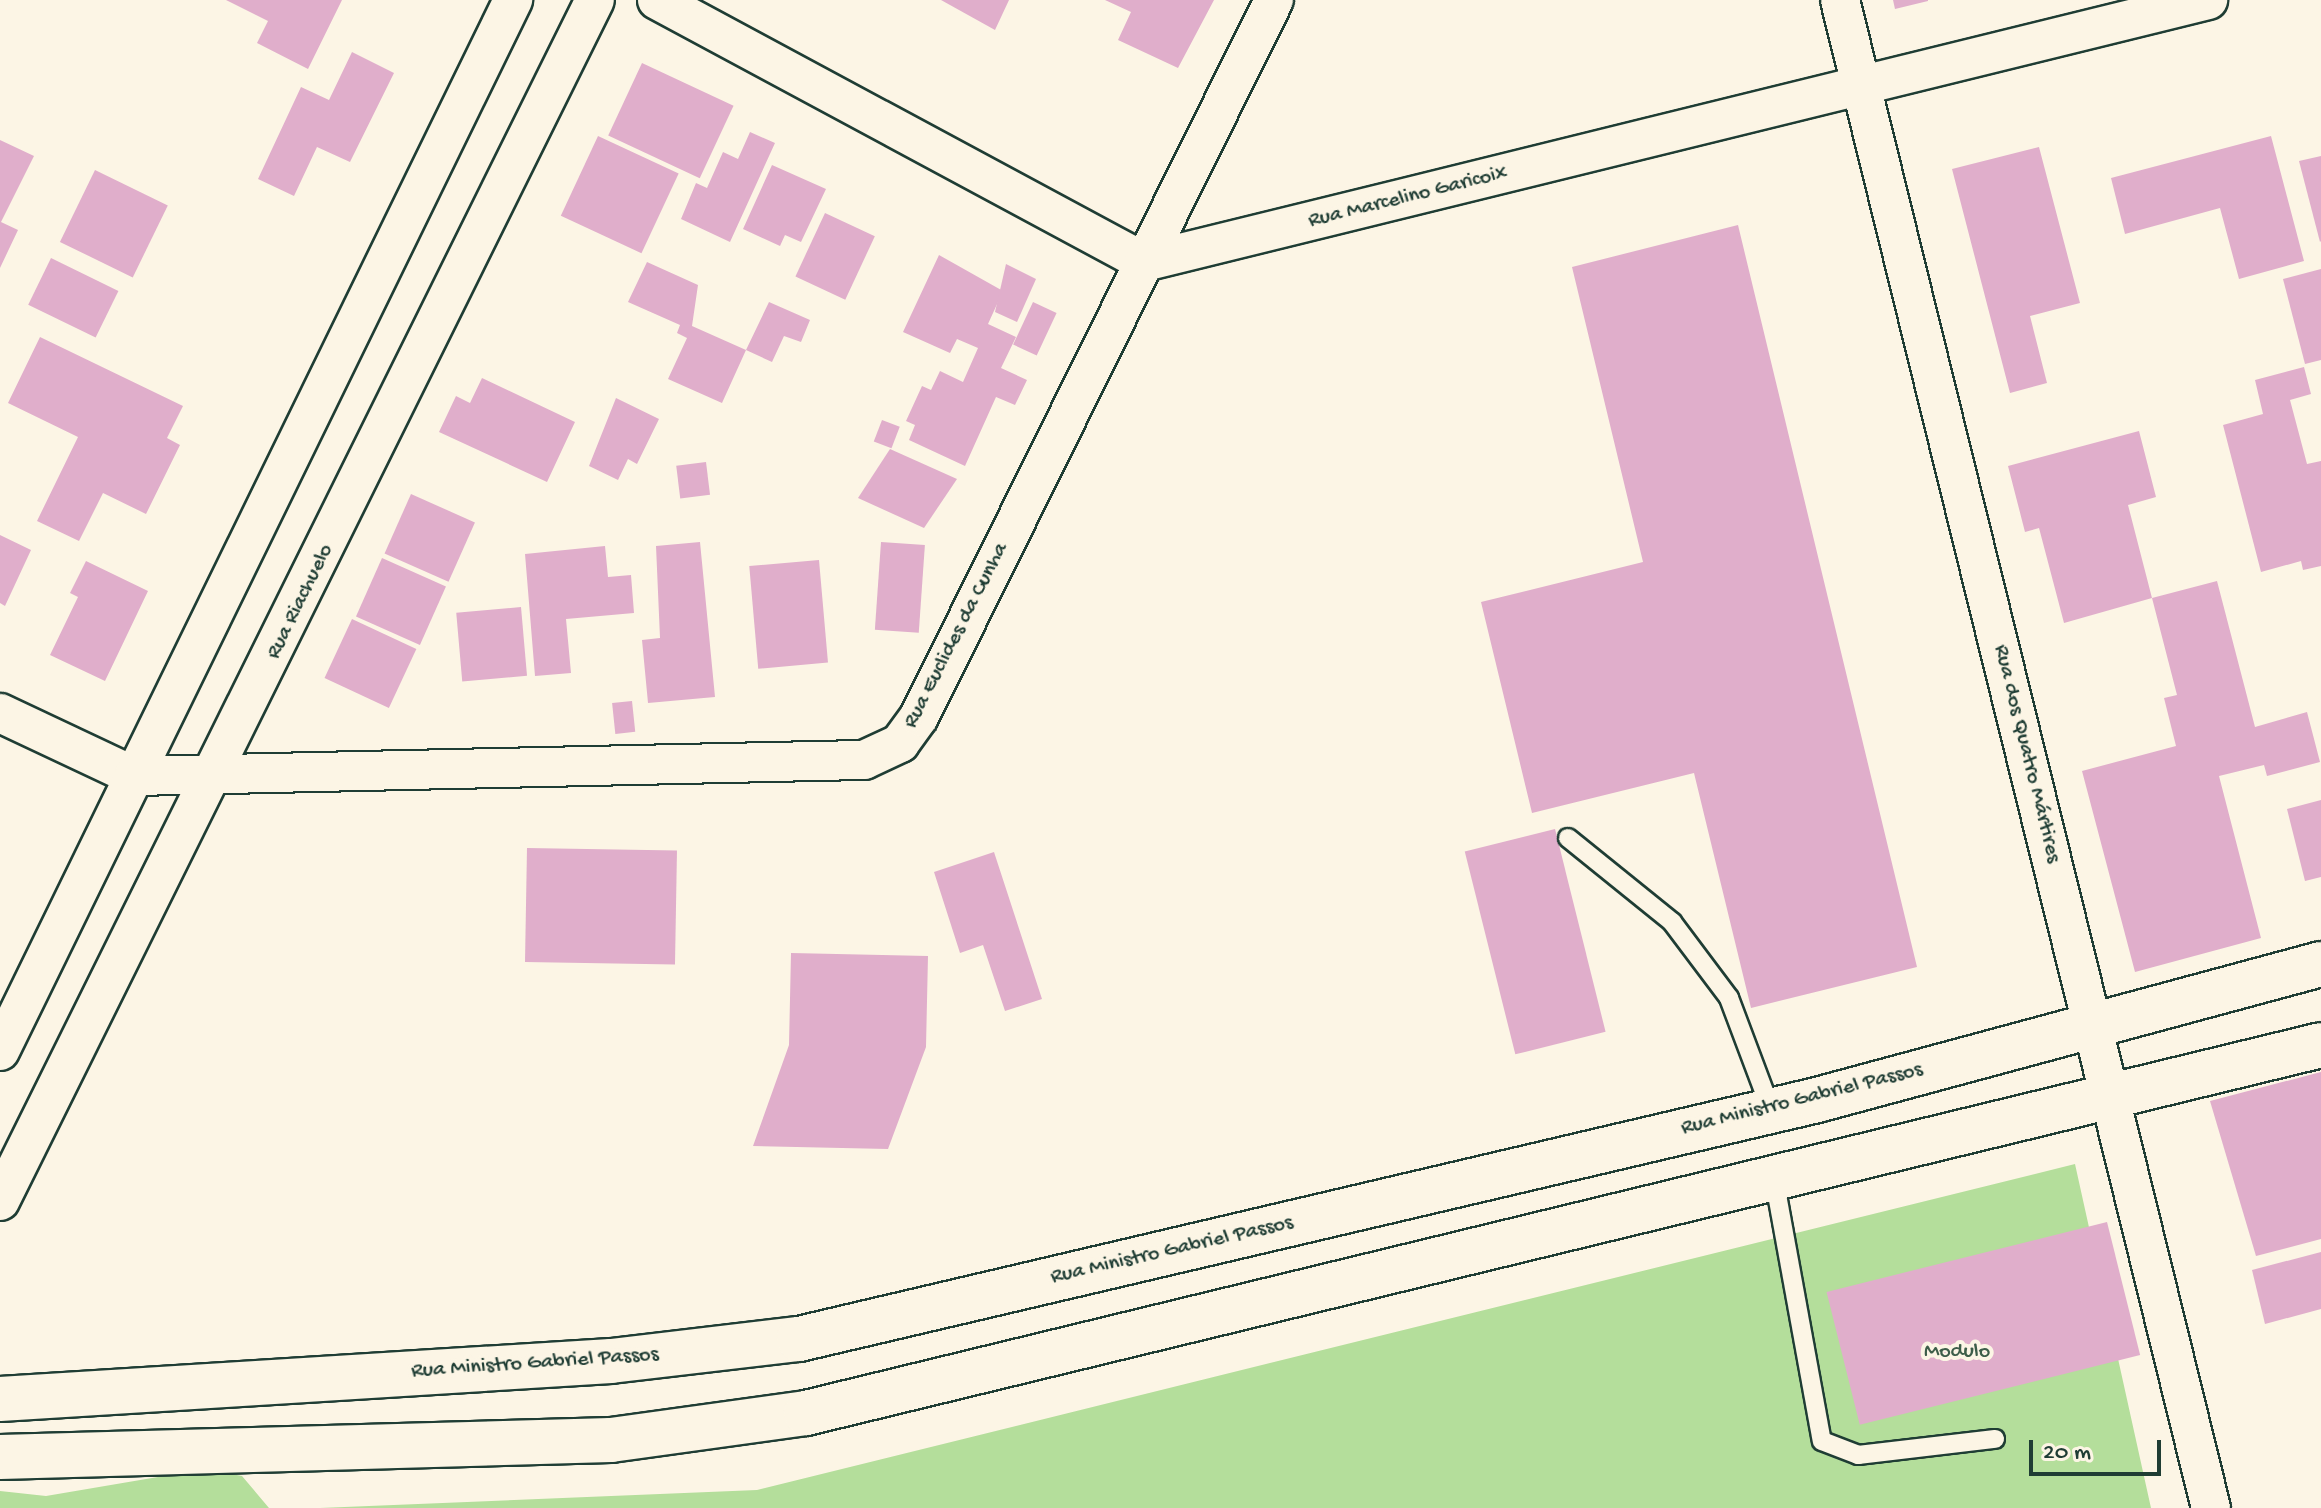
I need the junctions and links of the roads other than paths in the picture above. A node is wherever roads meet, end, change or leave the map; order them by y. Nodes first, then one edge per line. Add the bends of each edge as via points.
1 (513, 0) edge
2 (595, 0) edge
3 (657, 0) edge
4 (1274, 0) edge
5 (1840, 0) edge
6 (2208, 0) edge
7 (1860, 89) junction
8 (1144, 262) junction
9 (0, 713) edge
10 (218, 772) junction
11 (134, 776) junction
12 (1568, 838) dead end
13 (2321, 964) edge
14 (2093, 1023) junction
15 (2321, 1045) edge
16 (0, 1051) edge
17 (2113, 1094) junction
18 (1817, 1100) junction
19 (1771, 1110) junction
20 (1622, 1144) junction
21 (1833, 1161) junction
22 (1774, 1175) junction
23 (0, 1201) edge
24 (1636, 1208) junction
25 (0, 1399) edge
26 (1995, 1439) dead end
27 (0, 1457) edge
28 (2211, 1508) edge

1 - 11 street
2 - 10 street, Rua Riachuelo
3 - 8 street
4 - 8 street, Rua Euclides da Cunha
5 - 7 street, Rua dos Quatro Mártires
6 - 7 street, Rua Marcelino Garicoix
7 - 8 street, Rua Marcelino Garicoix
7 - 14 street, Rua dos Quatro Mártires
8 - 10 street, Rua Euclides da Cunha via 919,717 900,743 864,760
9 - 11 street
10 - 11 street, Rua Euclides da Cunha
10 - 23 street, Rua Riachuelo
11 - 16 street
12 - 19 lane via 1672,922 1729,998
13 - 14 main road, Rua Ministro Gabriel Passos
14 - 17 street, Rua dos Quatro Mártires
14 - 18 main road, Rua Ministro Gabriel Passos
15 - 17 main road
17 - 21 main road
17 - 28 street, Rua dos Quatro Mártires
18 - 19 main road, Rua Ministro Gabriel Passos
18 - 21 main road
19 - 20 main road, Rua Ministro Gabriel Passos
20 - 24 main road
20 - 25 main road, Rua Ministro Gabriel Passos via 799,1339 611,1361
21 - 22 main road
22 - 24 main road
22 - 26 lane via 1822,1441 1858,1455
24 - 27 main road via 806,1413 611,1440

